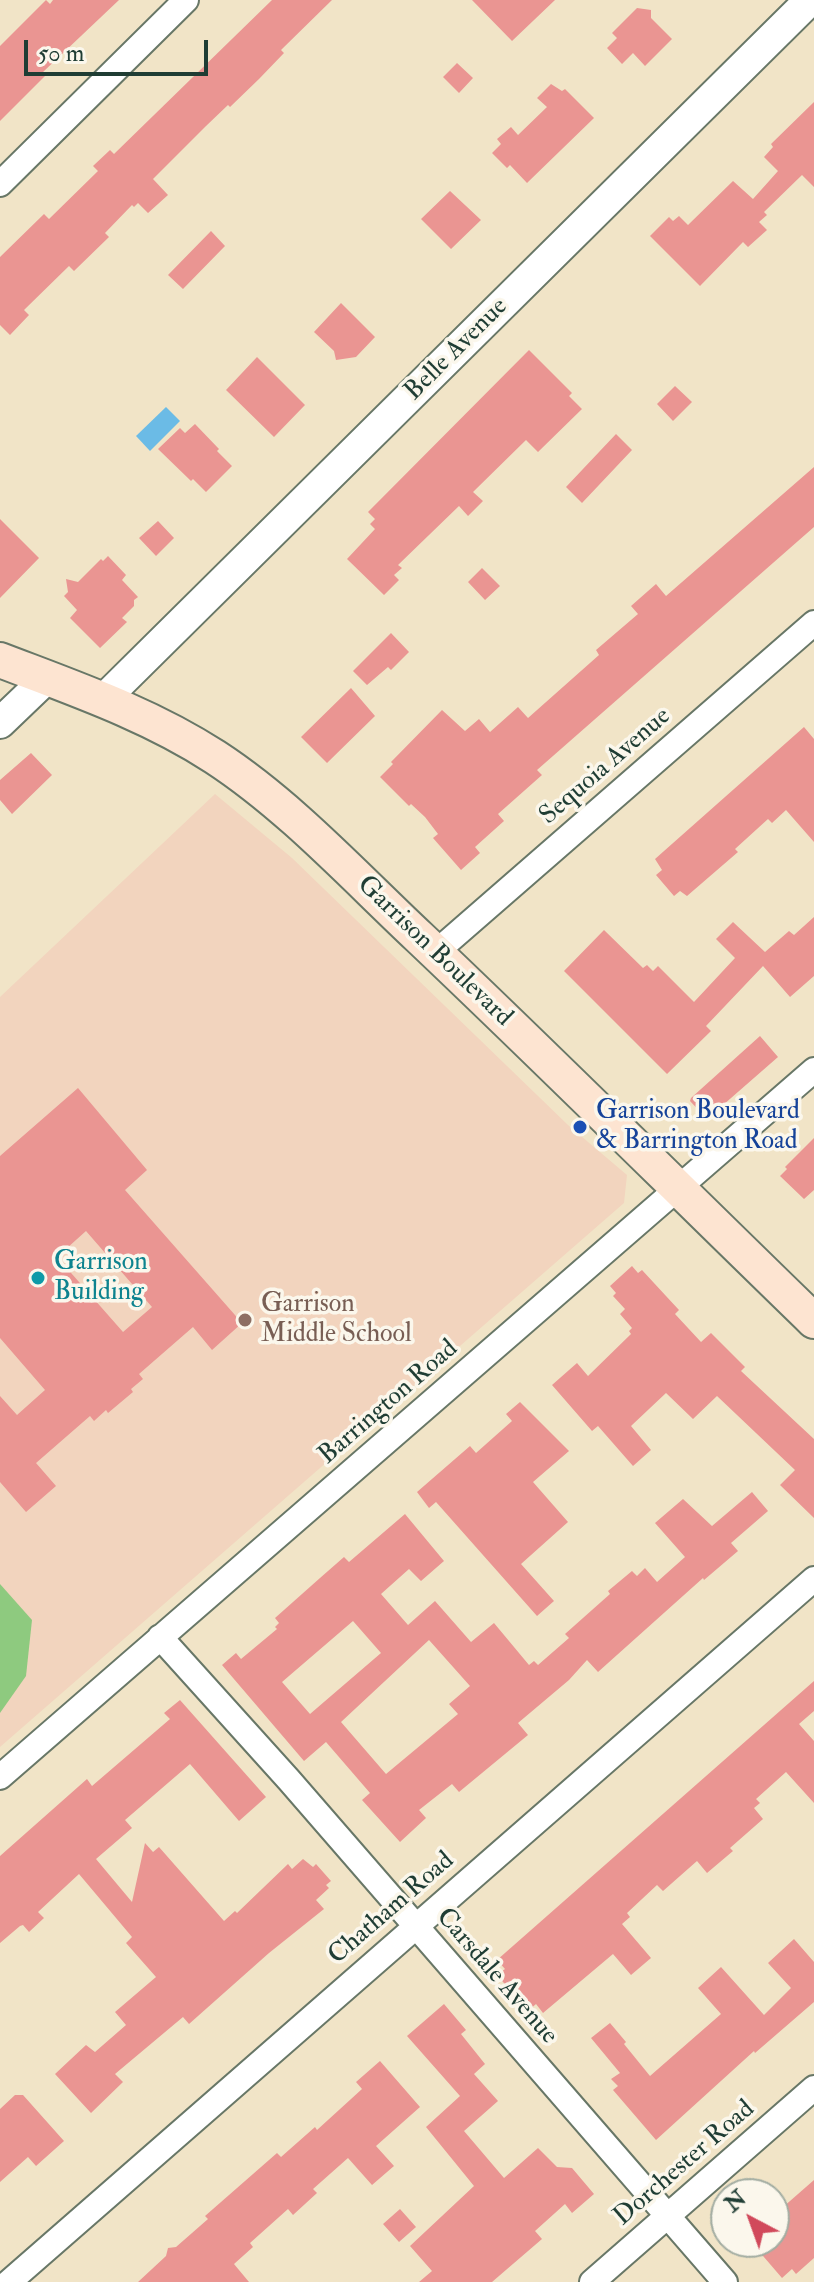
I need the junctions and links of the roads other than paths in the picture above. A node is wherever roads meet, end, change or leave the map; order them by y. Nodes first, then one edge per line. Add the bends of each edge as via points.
1 (186, 0) edge
2 (810, 0) edge
3 (0, 184) edge
4 (814, 623) edge
5 (0, 660) edge
6 (47, 678) junction
7 (103, 700) junction
8 (0, 723) edge
9 (435, 953) junction
10 (814, 1070) edge
11 (679, 1188) junction
12 (814, 1321) edge
13 (814, 1579) edge
14 (160, 1637) junction
15 (0, 1777) edge
16 (414, 1926) junction
17 (814, 2088) edge
18 (667, 2217) junction
19 (9, 2282) edge
20 (592, 2282) edge
21 (725, 2282) edge

1 - 3 street
2 - 7 street, Belle Avenue
4 - 9 street, Sequoia Avenue
5 - 6 main road, Garrison Boulevard
6 - 7 main road, Garrison Boulevard
6 - 8 street
7 - 9 main road, Garrison Boulevard via 172,731 239,773
9 - 11 main road, Garrison Boulevard
10 - 11 street, Barrington Road
11 - 12 main road, Garrison Boulevard
11 - 14 street, Barrington Road
13 - 16 street, Chatham Road
14 - 15 street, Barrington Road
14 - 16 street, Carsdale Avenue
16 - 18 street, Carsdale Avenue
16 - 19 street, Chatham Road
17 - 18 street, Dorchester Road
18 - 20 street, Dorchester Road
18 - 21 street, Carsdale Avenue

